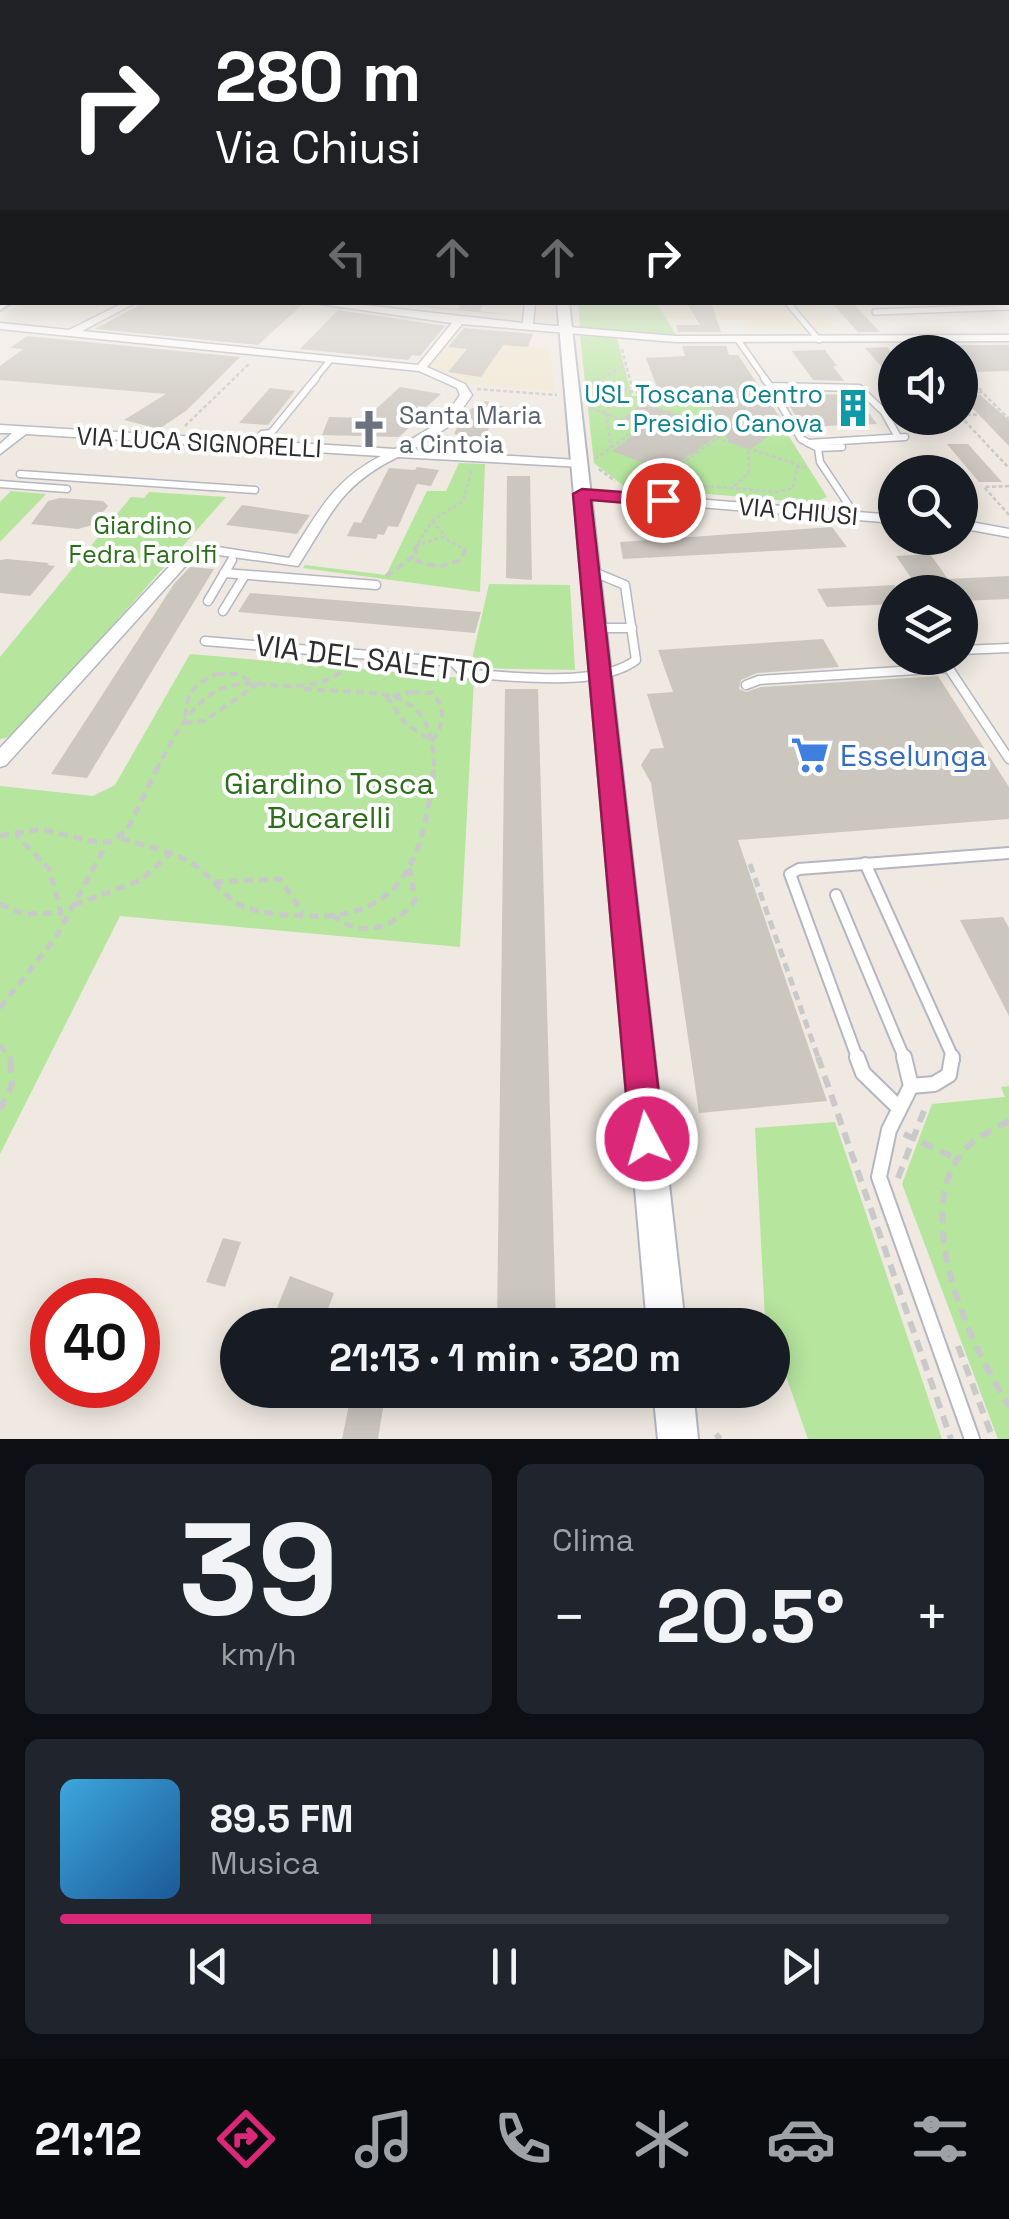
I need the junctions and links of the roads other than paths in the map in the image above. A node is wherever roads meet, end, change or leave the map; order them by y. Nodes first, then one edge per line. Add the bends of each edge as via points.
1 (102, 317) edge
2 (429, 317) edge
3 (529, 317) edge
4 (564, 317) edge
5 (800, 317) edge
6 (459, 321) junction
7 (0, 326) edge
8 (528, 327) junction
9 (565, 330) junction
10 (73, 332) junction
11 (1009, 338) edge
12 (738, 340) junction
13 (819, 340) junction
14 (331, 359) junction
15 (421, 368) junction
16 (773, 388) junction
17 (0, 429) edge
18 (22, 431) junction
19 (808, 444) junction
20 (842, 446) dead end
21 (254, 447) junction
22 (818, 448) junction
23 (0, 450) edge
24 (404, 451) junction
25 (585, 462) junction
26 (820, 462) junction
27 (20, 474) dead end
28 (0, 484) edge
29 (67, 489) dead end
30 (255, 490) dead end
31 (582, 494) junction
32 (856, 516) junction
33 (878, 518) edge
34 (978, 527) edge
35 (1007, 533) edge
36 (232, 560) dead end
37 (590, 570) junction
38 (224, 573) junction
39 (245, 575) junction
40 (376, 585) dead end
41 (208, 601) dead end
42 (223, 611) dead end
43 (596, 628) junction
44 (632, 628) junction
45 (205, 640) dead end
46 (1009, 648) edge
47 (978, 649) edge
48 (878, 672) edge
49 (601, 675) junction
50 (953, 675) edge
51 (746, 685) dead end
52 (1009, 759) edge
53 (0, 760) edge
54 (1009, 853) edge
55 (865, 863) junction
56 (836, 895) dead end
57 (911, 1086) junction
58 (898, 1107) junction
59 (664, 1308) edge
60 (685, 1408) edge
61 (705, 1437) edge
62 (972, 1439) edge

1 - 10 street
2 - 6 street
3 - 8 street
4 - 9 street
5 - 13 lane
6 - 8 street
6 - 15 street
7 - 10 street
8 - 9 street
9 - 12 street
9 - 25 street via 580,395
10 - 14 street
11 - 13 street
12 - 13 street
12 - 16 lane
14 - 15 street
14 - 21 lane
15 - 24 street via 461,386 466,395 456,413
16 - 19 lane
16 - 19 lane via 859,385 901,437
17 - 18 street, VIA LUCA SIGNORELLI
18 - 21 street, VIA LUCA SIGNORELLI
18 - 23 street
19 - 22 lane
19 - 26 lane
20 - 22 lane
21 - 24 street, VIA LUCA SIGNORELLI
22 - 26 lane
24 - 25 street, VIA LUCA SIGNORELLI
24 - 53 street via 353,478 293,563 211,550 185,558
25 - 31 street
26 - 32 lane
27 - 30 lane
28 - 29 lane
31 - 32 street, VIA CHIUSI
31 - 37 street
32 - 33 street, VIA CHIUSI
34 - 35 street
36 - 38 lane
37 - 43 street
37 - 44 lane via 625,586
38 - 39 lane
38 - 41 lane
39 - 40 lane
39 - 42 lane
43 - 44 lane
43 - 49 street
44 - 49 lane via 634,665
45 - 49 lane, VIA DEL SALETTO via 453,662 465,674
46 - 47 lane
48 - 51 lane
49 - 59 street
50 - 52 lane
54 - 55 lane
55 - 57 lane via 954,1061 949,1075 934,1084
55 - 58 lane via 799,868 790,874 791,884 863,1073
56 - 57 lane
57 - 58 lane
58 - 62 lane via 879,1177
60 - 61 street

